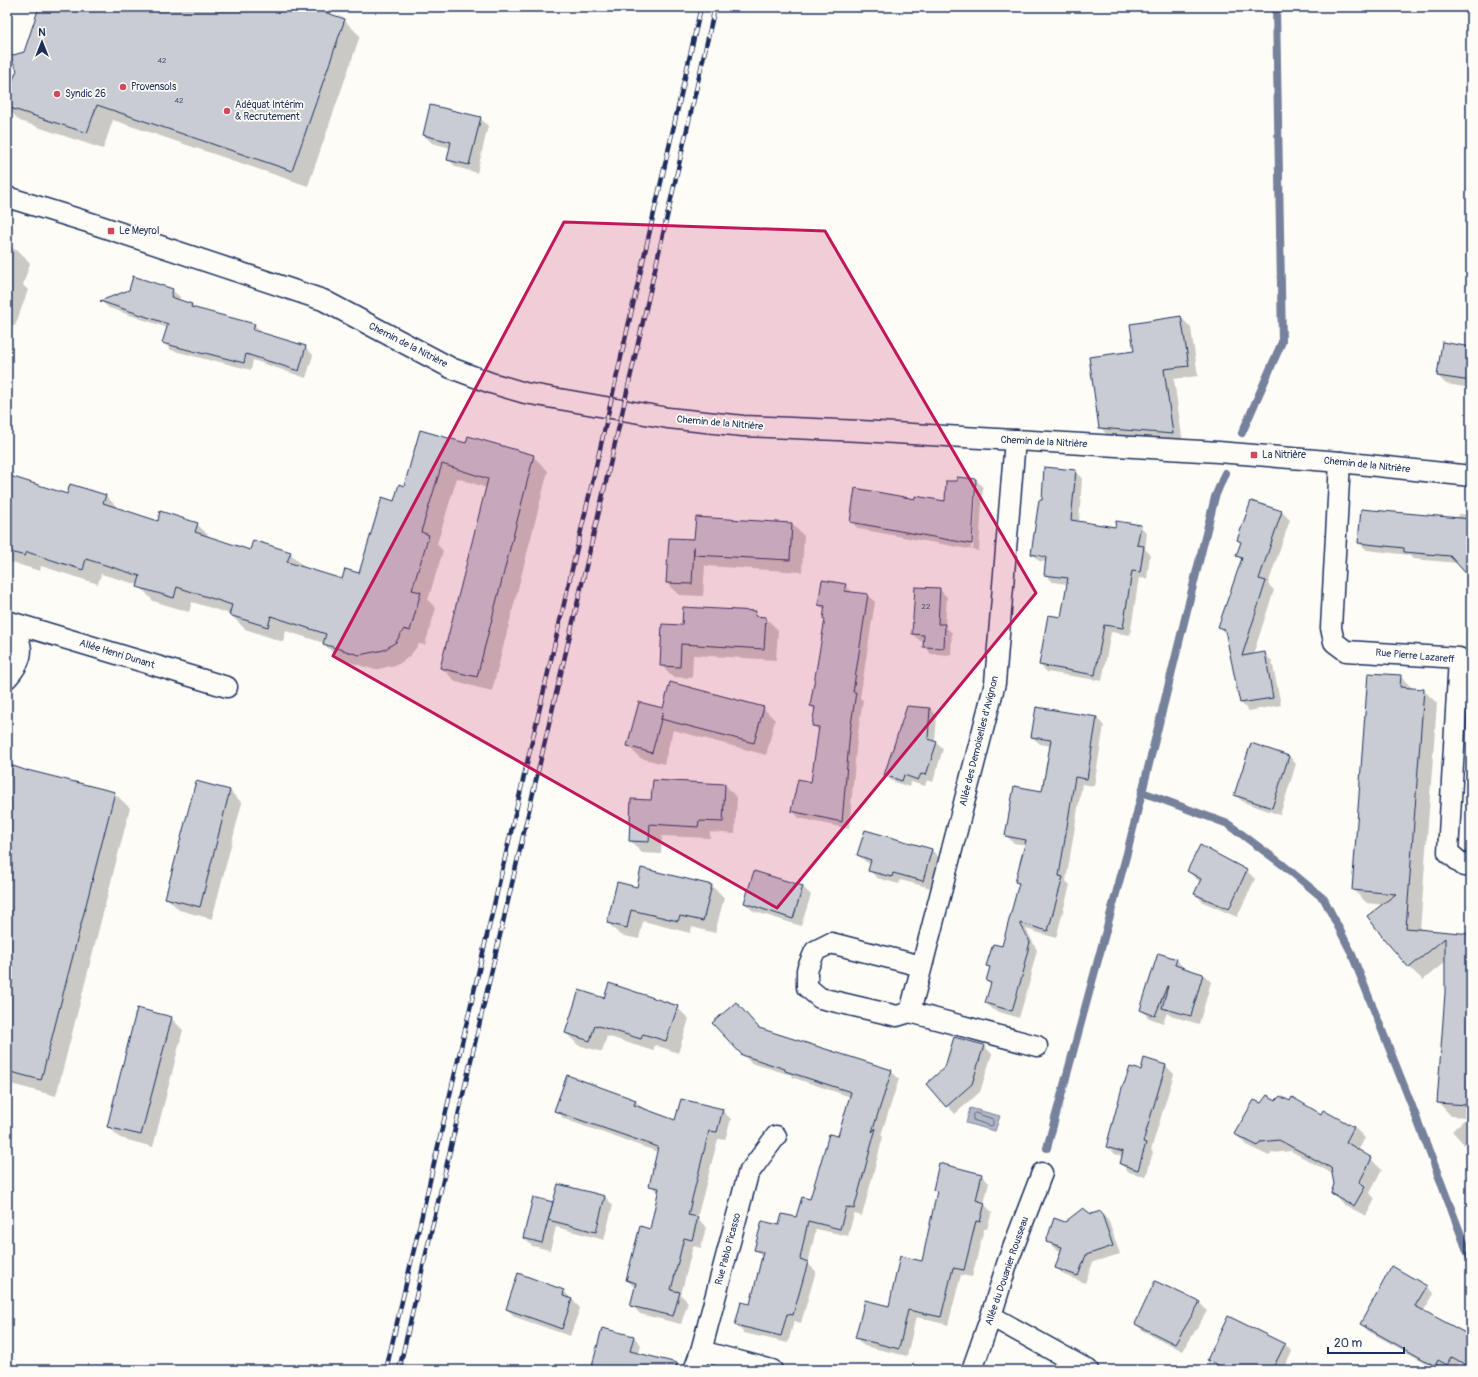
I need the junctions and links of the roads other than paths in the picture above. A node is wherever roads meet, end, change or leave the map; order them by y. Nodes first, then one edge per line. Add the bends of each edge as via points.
1 (7, 197) edge
2 (1015, 440) junction
3 (1340, 462) junction
4 (1471, 476) edge
5 (9, 622) edge
6 (7, 678) edge
7 (227, 687) dead end
8 (1471, 866) edge
9 (921, 966) junction
10 (910, 1012) junction
11 (1037, 1046) dead end
12 (776, 1136) dead end
13 (1042, 1173) dead end
14 (991, 1316) junction
15 (701, 1351) junction
16 (694, 1370) edge
17 (772, 1370) edge
18 (972, 1370) edge
19 (1088, 1370) edge

1 - 2 street, Chemin de la Nitrière via 322,300 451,368 525,393 668,418 743,426
2 - 3 street, Chemin de la Nitrière
2 - 9 street, Allée des Demoiselles d'Avignon via 995,683
3 - 4 street, Chemin de la Nitrière
3 - 8 street, Rue Pierre Lazareff via 1330,628 1334,642 1346,651 1459,658 1448,852 1464,866
5 - 6 street via 20,637 22,649 18,665
5 - 7 street, Allée Henri Dunant
9 - 10 street, Allée des Demoiselles d'Avignon
9 - 10 street via 831,943 815,951 807,970 807,987 820,998 896,1016
10 - 11 street
12 - 15 street, Rue Pablo Picasso via 748,1174
13 - 14 street, Allée du Douanier Rousseau via 1008,1261
14 - 18 street, Allée du Douanier Rousseau
14 - 19 street
15 - 16 street, Rue Pablo Picasso
15 - 17 street

